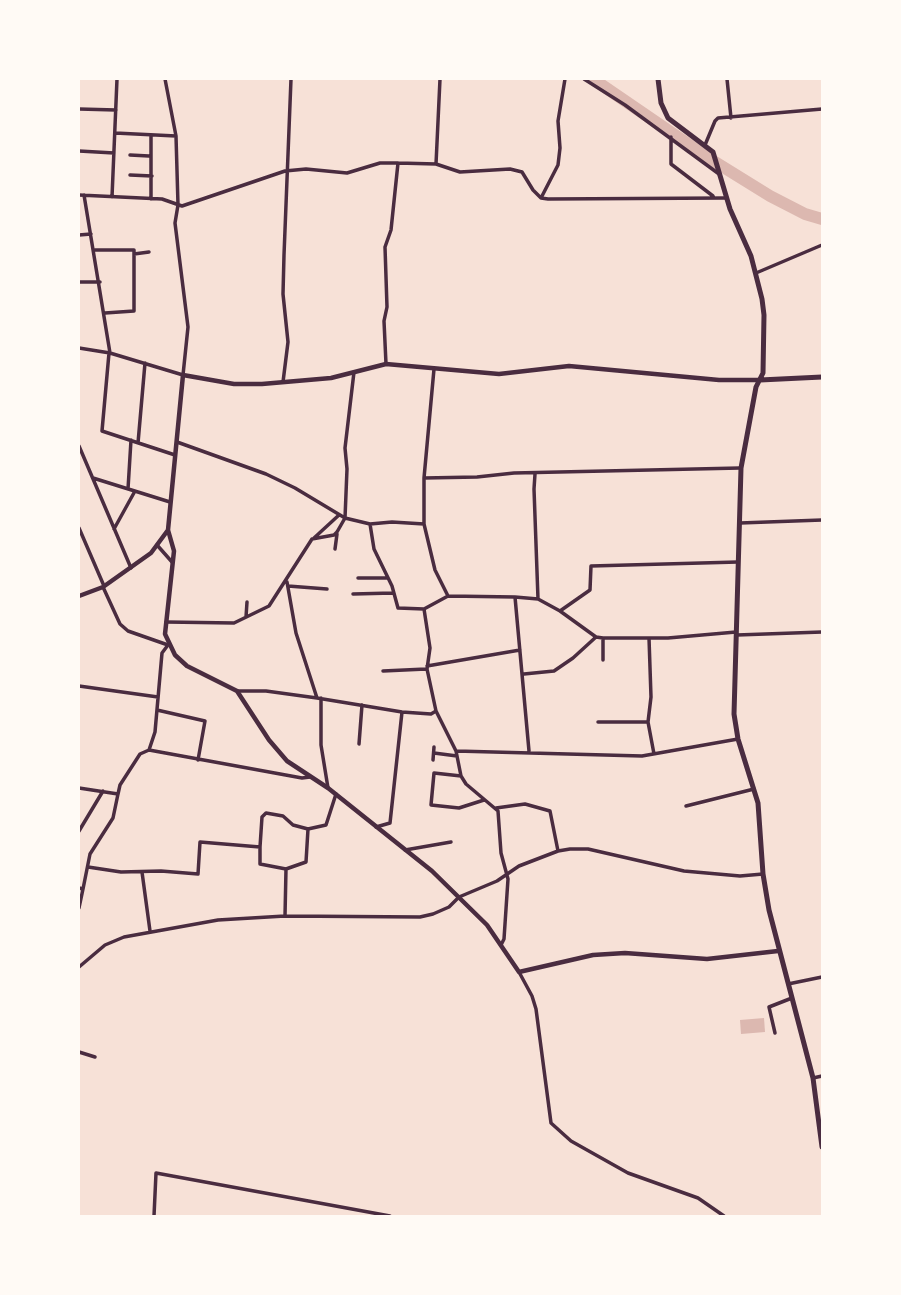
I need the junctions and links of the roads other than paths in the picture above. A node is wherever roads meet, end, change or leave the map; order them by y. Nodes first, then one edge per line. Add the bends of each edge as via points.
1 (117, 79) edge
2 (165, 79) edge
3 (291, 79) edge
4 (440, 79) edge
5 (565, 79) edge
6 (583, 79) edge
7 (657, 79) edge
8 (727, 79) edge
9 (79, 109) edge
10 (822, 109) edge
11 (116, 110) junction
12 (731, 118) junction
13 (115, 133) junction
14 (151, 135) junction
15 (176, 136) junction
16 (671, 137) junction
17 (705, 145) junction
18 (79, 151) edge
19 (114, 153) junction
20 (130, 155) dead end
21 (150, 156) junction
22 (398, 163) junction
23 (436, 164) junction
24 (285, 172) junction
25 (718, 173) junction
26 (130, 175) dead end
27 (152, 176) junction
28 (82, 195) edge
29 (113, 197) junction
30 (713, 197) junction
31 (541, 198) junction
32 (726, 198) junction
33 (150, 199) junction
34 (178, 205) junction
35 (91, 234) junction
36 (79, 235) edge
37 (822, 246) edge
38 (94, 250) junction
39 (149, 252) dead end
40 (134, 254) junction
41 (756, 273) junction
42 (79, 282) edge
43 (100, 282) junction
44 (105, 313) junction
45 (79, 348) edge
46 (109, 353) junction
47 (145, 363) junction
48 (386, 364) junction
49 (433, 367) junction
50 (354, 372) junction
51 (183, 375) junction
52 (822, 377) edge
53 (760, 380) junction
54 (283, 382) junction
55 (131, 440) junction
56 (177, 442) junction
57 (138, 443) junction
58 (79, 446) edge
59 (176, 455) junction
60 (741, 468) junction
61 (536, 474) junction
62 (93, 478) junction
63 (424, 478) junction
64 (128, 489) junction
65 (135, 491) junction
66 (170, 502) junction
67 (339, 515) junction
68 (345, 518) junction
69 (822, 520) edge
70 (740, 523) junction
71 (370, 524) junction
72 (424, 524) junction
73 (79, 528) edge
74 (114, 529) junction
75 (168, 530) junction
76 (337, 532) junction
77 (312, 539) junction
78 (157, 545) junction
79 (335, 549) dead end
80 (172, 562) junction
81 (738, 562) junction
82 (131, 568) junction
83 (358, 578) dead end
84 (388, 578) junction
85 (287, 584) junction
86 (104, 587) junction
87 (327, 589) dead end
88 (394, 593) junction
89 (353, 594) dead end
90 (79, 596) edge
91 (448, 596) junction
92 (515, 597) junction
93 (538, 599) junction
94 (247, 602) dead end
95 (424, 609) junction
96 (560, 611) junction
97 (246, 617) junction
98 (166, 622) junction
99 (822, 632) edge
100 (736, 634) junction
101 (596, 637) junction
102 (603, 638) junction
103 (649, 638) junction
104 (168, 645) junction
105 (520, 650) junction
106 (603, 660) dead end
107 (427, 667) junction
108 (390, 670) junction
109 (383, 671) dead end
110 (523, 674) junction
111 (390, 677) dead end
112 (79, 687) edge
113 (237, 691) junction
114 (158, 697) junction
115 (319, 698) junction
116 (362, 705) junction
117 (157, 710) junction
118 (436, 711) junction
119 (402, 712) junction
120 (598, 722) dead end
121 (648, 722) junction
122 (738, 739) junction
123 (359, 744) dead end
124 (434, 747) dead end
125 (149, 750) junction
126 (529, 752) junction
127 (434, 753) junction
128 (457, 753) junction
129 (654, 755) junction
130 (198, 760) junction
131 (433, 760) dead end
132 (461, 776) junction
133 (310, 777) junction
134 (79, 788) edge
135 (328, 788) junction
136 (754, 789) junction
137 (103, 791) junction
138 (118, 793) junction
139 (336, 794) junction
140 (485, 800) junction
141 (687, 806) dead end
142 (495, 808) junction
143 (376, 827) junction
144 (80, 828) edge
145 (308, 829) junction
146 (451, 842) dead end
147 (445, 843) junction
148 (260, 847) junction
149 (447, 849) dead end
150 (405, 850) junction
151 (558, 851) junction
152 (88, 867) junction
153 (286, 869) junction
154 (142, 872) junction
155 (507, 874) junction
156 (763, 874) junction
157 (81, 888) edge
158 (459, 897) junction
159 (79, 908) edge
160 (285, 916) junction
161 (150, 931) junction
162 (501, 947) junction
163 (778, 951) junction
164 (79, 967) edge
165 (519, 972) junction
166 (822, 977) edge
167 (788, 984) junction
168 (792, 998) junction
169 (775, 1033) dead end
170 (79, 1052) edge
171 (95, 1057) dead end
172 (822, 1076) edge
173 (813, 1078) junction
174 (822, 1147) edge
175 (154, 1216) edge
176 (390, 1216) edge
177 (724, 1216) edge

1 - 11 street
2 - 15 street
3 - 24 street
4 - 23 street
5 - 31 street via 558,121 558,166
6 - 16 street
7 - 17 main road via 668,118
8 - 12 street
9 - 11 street
10 - 12 street
11 - 13 street
12 - 17 street via 715,121
13 - 14 street
13 - 19 street
14 - 15 street
14 - 21 street
15 - 34 street
16 - 25 street
16 - 30 street via 671,164
17 - 25 main road via 714,156
18 - 19 street
19 - 29 street
20 - 21 street
21 - 27 street
22 - 23 street
22 - 24 street via 347,173
22 - 48 street via 385,247
23 - 31 street via 460,172 522,172
24 - 34 street
24 - 54 street via 283,294 288,342
25 - 32 main road
26 - 27 street
27 - 33 street
28 - 29 street
28 - 35 street
29 - 33 street
30 - 31 street
30 - 32 street
32 - 41 main road
33 - 34 street
34 - 51 street via 175,223 188,327
35 - 36 street
35 - 38 street
37 - 41 street
38 - 40 street via 134,250
38 - 43 street
39 - 40 street
40 - 44 street via 134,311
41 - 53 main road via 764,315
42 - 43 street
43 - 44 street
44 - 46 street
45 - 46 street
46 - 47 street
46 - 55 street via 102,431
47 - 51 street
47 - 57 street
48 - 49 street
48 - 50 street
49 - 53 street via 513,374 569,366
49 - 63 street
50 - 54 street
50 - 68 street via 345,448
51 - 54 street via 234,384
51 - 56 street
52 - 53 main road
53 - 60 main road
55 - 57 street
55 - 64 street
56 - 59 street
56 - 67 street via 266,474
57 - 59 street
58 - 62 street
59 - 66 street
60 - 61 street
60 - 70 main road
61 - 63 street
61 - 93 street
62 - 64 street
62 - 74 street
63 - 72 street
64 - 65 street
65 - 66 street
65 - 74 street
66 - 75 street
67 - 68 street
67 - 77 street
68 - 71 street
68 - 76 street
69 - 70 street
70 - 81 main road
71 - 72 street
71 - 84 street via 374,549
72 - 91 street via 435,570
73 - 86 street
74 - 82 street
75 - 78 street
75 - 80 street
76 - 77 street
76 - 79 street
77 - 85 street
78 - 80 street
78 - 82 street
80 - 98 street
81 - 96 street via 591,566 590,590
81 - 100 main road
82 - 86 street
83 - 84 street
84 - 88 street
85 - 87 street
85 - 97 street via 269,606
85 - 115 street via 296,633
86 - 90 street
86 - 104 street via 120,624
88 - 89 street
88 - 95 street via 398,608
91 - 92 street
91 - 95 street
92 - 93 street
92 - 105 street
93 - 96 street
94 - 97 street
95 - 107 street via 430,648
96 - 101 street
97 - 98 street via 234,622
98 - 104 street
99 - 100 street
100 - 103 street
100 - 122 main road via 734,714
101 - 102 street
101 - 110 street via 554,671
102 - 103 street
102 - 106 street
103 - 121 street
104 - 113 street via 187,666
104 - 114 street via 162,653
105 - 107 street
105 - 110 street
107 - 108 street
107 - 118 street
108 - 109 street
108 - 111 street
110 - 126 street
112 - 114 street
113 - 115 street
113 - 133 street via 278,752
114 - 117 street
115 - 116 street
115 - 135 street
116 - 119 street
116 - 123 street
117 - 125 street
117 - 130 street via 205,721
118 - 119 street
118 - 128 street
119 - 143 street via 390,823
120 - 121 street
121 - 129 street
122 - 129 street
122 - 136 main road
124 - 127 street
125 - 130 street
125 - 138 street via 139,754
126 - 128 street
126 - 129 street
127 - 128 street
127 - 131 street
128 - 132 street
130 - 133 street
132 - 140 street
132 - 140 street via 434,773 431,805 459,808
133 - 135 street
134 - 137 street
135 - 139 street
136 - 141 street
136 - 156 main road
137 - 138 street
137 - 144 street
138 - 152 street via 113,818 90,854
139 - 143 street
139 - 145 street via 327,825
140 - 142 street
142 - 151 street via 525,804 550,811
142 - 155 street
143 - 150 street
145 - 148 street via 266,813
145 - 153 street via 306,862
146 - 147 street
147 - 149 street
147 - 150 street
148 - 153 street via 260,864
148 - 154 street via 200,842 198,874
150 - 158 street
151 - 155 street
151 - 156 street via 588,849 684,871
152 - 154 street
152 - 157 street
153 - 160 street
154 - 161 street
155 - 158 street
155 - 162 street
156 - 163 main road
157 - 159 street
158 - 160 street via 449,907 420,917
158 - 162 street
160 - 161 street via 250,916
161 - 164 street via 105,945
162 - 165 street
163 - 165 street via 707,959 593,955
163 - 167 main road
165 - 177 street via 536,1009 551,1123 571,1141 628,1173 698,1198
166 - 167 street
167 - 168 main road
168 - 169 street via 769,1007
168 - 173 main road
170 - 171 street
172 - 173 street
173 - 174 main road
175 - 176 street via 156,1173

